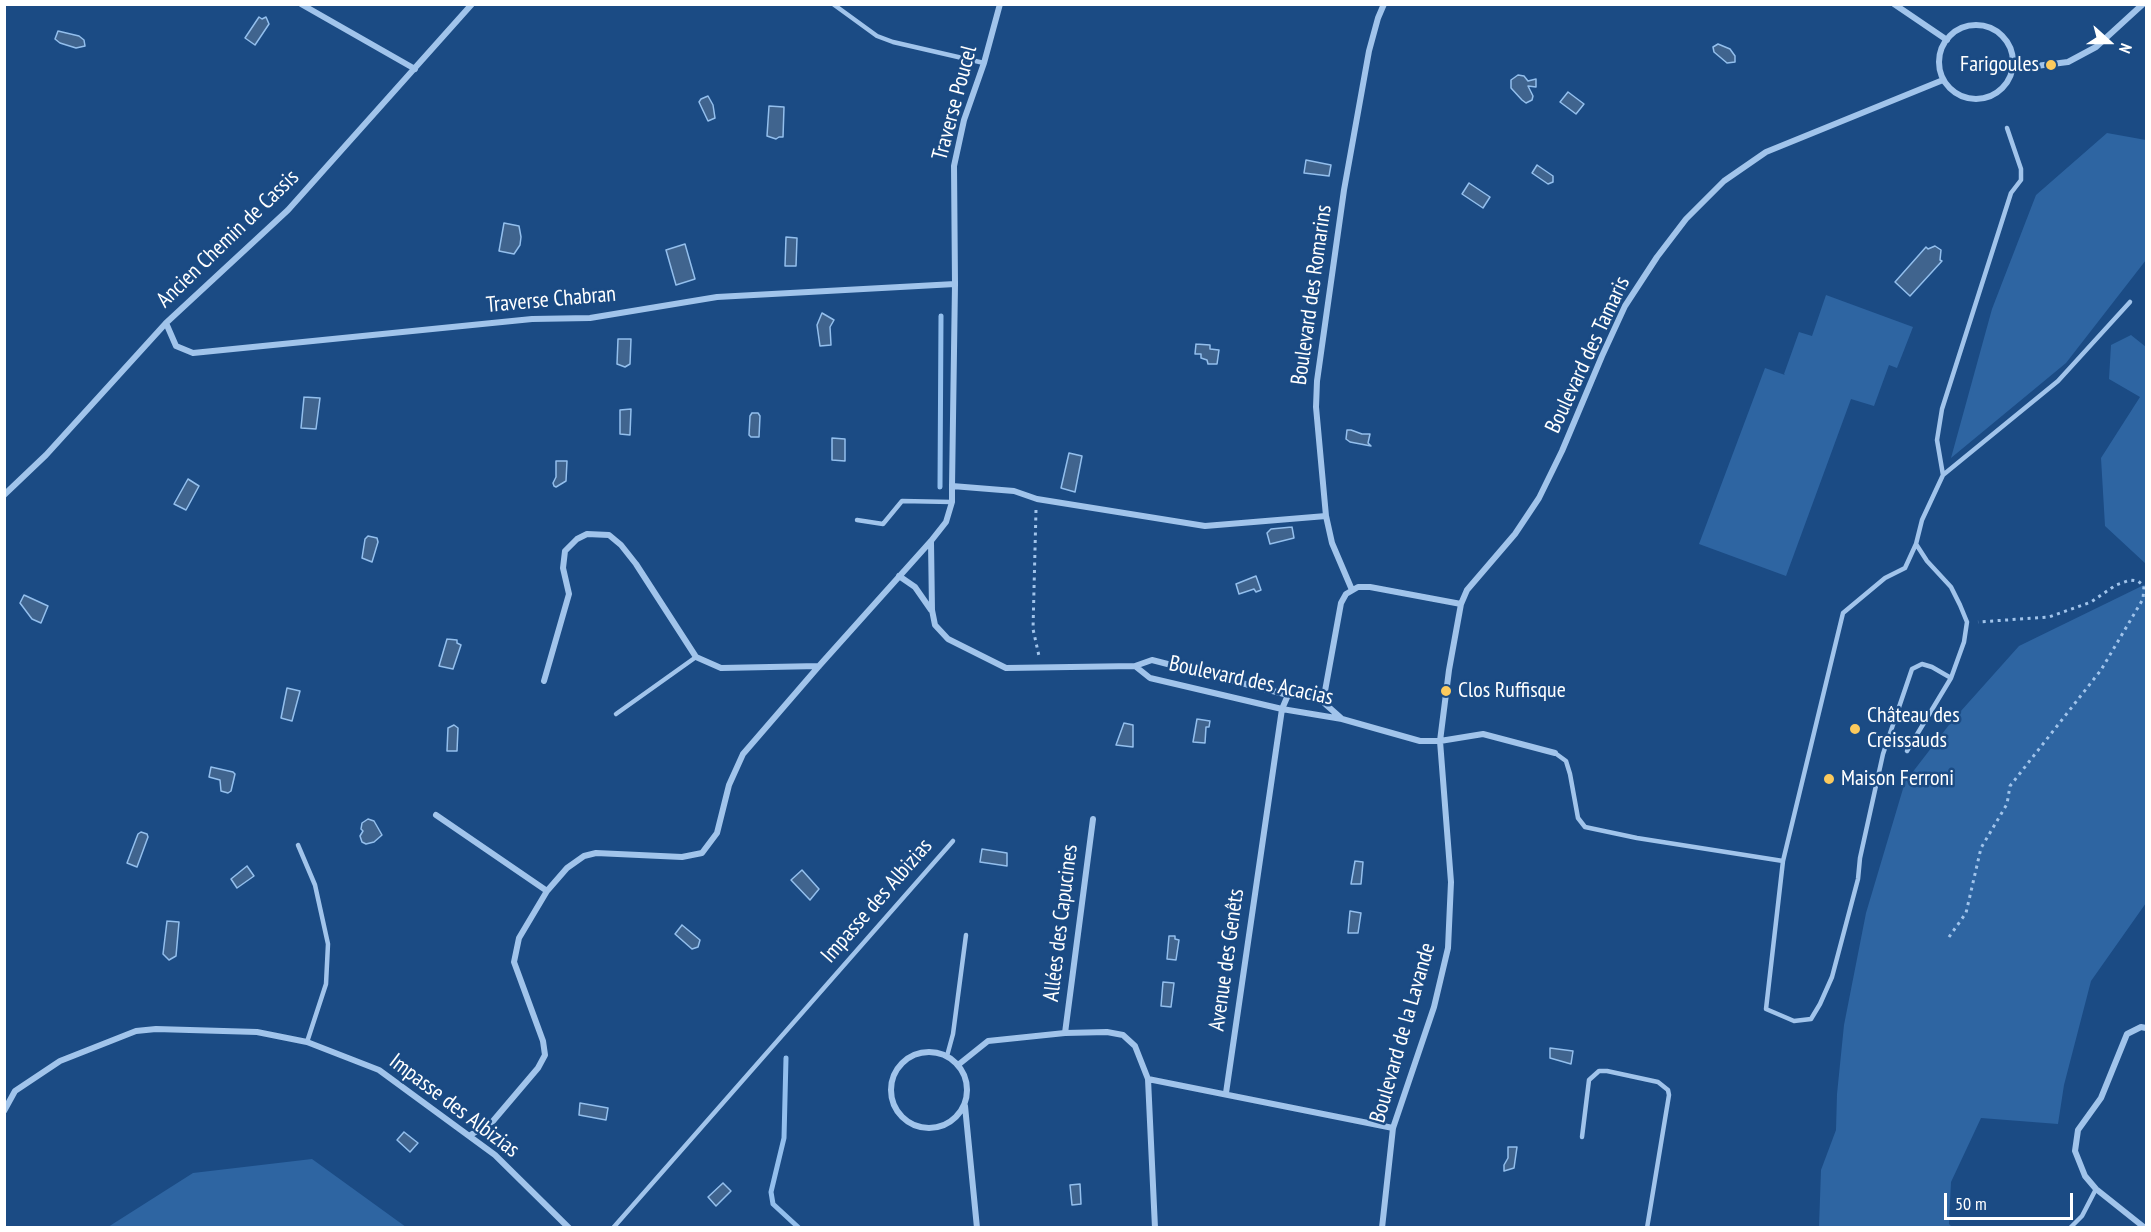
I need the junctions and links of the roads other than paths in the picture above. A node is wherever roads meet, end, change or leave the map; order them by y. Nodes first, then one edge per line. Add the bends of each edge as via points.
1 (300, 4) edge
2 (472, 4) edge
3 (833, 4) edge
4 (1000, 4) edge
5 (1384, 4) edge
6 (1894, 4) edge
7 (2143, 4) edge
8 (1947, 40) junction
9 (984, 63) junction
10 (414, 69) junction
11 (2012, 69) junction
12 (1943, 80) junction
13 (2007, 128) dead end
14 (955, 284) junction
15 (2130, 302) dead end
16 (166, 323) junction
17 (1943, 475) junction
18 (952, 486) junction
19 (4, 495) edge
20 (952, 502) junction
21 (1326, 516) junction
22 (857, 520) dead end
23 (931, 541) junction
24 (1916, 544) junction
25 (899, 576) junction
26 (1352, 590) junction
27 (1461, 604) junction
28 (932, 610) junction
29 (696, 657) junction
30 (819, 666) junction
31 (1135, 666) junction
32 (1951, 678) junction
33 (544, 681) dead end
34 (1288, 695) junction
35 (1323, 702) junction
36 (1282, 709) junction
37 (616, 714) dead end
38 (1342, 719) junction
39 (1440, 741) junction
40 (1907, 751) dead end
41 (1555, 753) joint
42 (436, 815) dead end
43 (1093, 819) dead end
44 (953, 841) dead end
45 (298, 845) dead end
46 (1783, 861) junction
47 (547, 891) junction
48 (966, 935) dead end
49 (2146, 1028) edge
50 (1065, 1033) junction
51 (307, 1042) junction
52 (946, 1056) junction
53 (958, 1065) junction
54 (1148, 1079) junction
55 (1226, 1094) junction
56 (964, 1105) junction
57 (4, 1111) edge
58 (1392, 1128) junction
59 (469, 1136) junction
60 (1582, 1137) dead end
61 (2096, 1189) junction
62 (569, 1227) edge
63 (613, 1227) edge
64 (977, 1227) edge
65 (1155, 1227) edge
66 (1382, 1227) edge
67 (1647, 1227) edge
68 (2070, 1227) edge
69 (2145, 1227) edge

1 - 10 street
2 - 10 street, Ancien Chemin de Cassis
3 - 9 lane via 877,36
4 - 9 street, Traverse Poucel
5 - 21 street, Boulevard des Romarins via 1369,51 1317,381
6 - 8 street
7 - 11 street via 2096,47 2068,63
8 - 11 street via 1966,27 1990,28 2008,45
8 - 12 street via 1939,60
9 - 14 street, Traverse Poucel via 964,120 954,166
10 - 16 street, Ancien Chemin de Cassis via 288,210
11 - 12 street via 2005,85 1995,94 1977,100 1960,96
12 - 27 street, Boulevard des Tamaris via 1766,152 1724,181 1686,219 1625,306 1539,498 1515,534 1467,590
13 - 17 lane via 2021,180 2011,193 1942,409 1936,440
14 - 16 street, Traverse Chabran via 717,297 590,318 532,319 193,353 176,346
14 - 18 street, Traverse Poucel
15 - 17 lane via 2058,381
16 - 19 street, Ancien Chemin de Cassis via 46,455
17 - 24 lane via 1922,520
18 - 20 street, Traverse Poucel
18 - 21 street via 1014,491 1037,499 1205,526
20 - 22 lane via 902,501 883,524
20 - 23 street via 946,522
21 - 26 street, Boulevard des Romarins via 1332,543
23 - 25 street
23 - 28 street
24 - 32 lane via 1951,588 1967,622
24 - 46 lane via 1905,568 1885,578 1843,613
25 - 28 street via 915,587
25 - 30 street
26 - 27 street via 1370,587
26 - 35 street, Boulevard des Acacias via 1341,603
27 - 39 street, Boulevard de la Lavande
28 - 31 street via 935,625 948,639 1005,668
29 - 30 street via 720,668
29 - 33 street via 621,545 609,535 587,534 565,551 563,568 569,594
29 - 37 lane
30 - 47 street via 743,754 729,785 717,833 702,853 682,857 596,853 567,868
31 - 34 street, Boulevard des Acacias via 1152,660
31 - 36 street, Boulevard des Acacias via 1150,678
32 - 40 lane
32 - 46 lane via 1922,664 1912,669 1907,680 1883,754 1858,879 1832,977 1811,1019 1794,1021 1766,1009
34 - 35 street, Boulevard des Acacias
34 - 36 street, Avenue des Genêts
35 - 38 street, Boulevard des Acacias
36 - 38 street, Boulevard des Acacias
36 - 55 street, Avenue des Genêts
38 - 39 street, Boulevard des Acacias via 1420,741
39 - 41 street, Boulevard des Acacias via 1483,734
39 - 58 street, Boulevard de la Lavande via 1451,882 1448,948 1434,1008
41 - 46 lane via 1566,761 1578,819 1585,827
42 - 47 street
43 - 50 street, Allées des Capucines
44 - 63 lane, Impasse des Albizias
45 - 51 lane via 315,885 328,944 326,984
47 - 59 street via 519,938 514,963 545,1055 493,1122
48 - 52 lane via 953,1034
49 - 61 street via 2127,1034 2102,1098 2078,1130 2075,1151 2085,1176
50 - 53 street via 988,1041
50 - 54 street via 1124,1035 1135,1046
51 - 57 street, Impasse des Albizias via 257,1032 136,1031 60,1061 15,1091
51 - 59 street, Impasse des Albizias via 379,1070
52 - 53 street
52 - 56 street via 919,1053 906,1059 891,1082 893,1103 905,1120 918,1127 932,1128 945,1125
53 - 56 street via 965,1077
54 - 55 street
54 - 65 street
55 - 58 street
56 - 64 street
58 - 66 street, Boulevard de la Lavande
59 - 62 street, Impasse des Albizias via 495,1155
60 - 67 lane via 1589,1080 1599,1071 1659,1082 1668,1090
61 - 68 lane via 2082,1216
61 - 69 street

